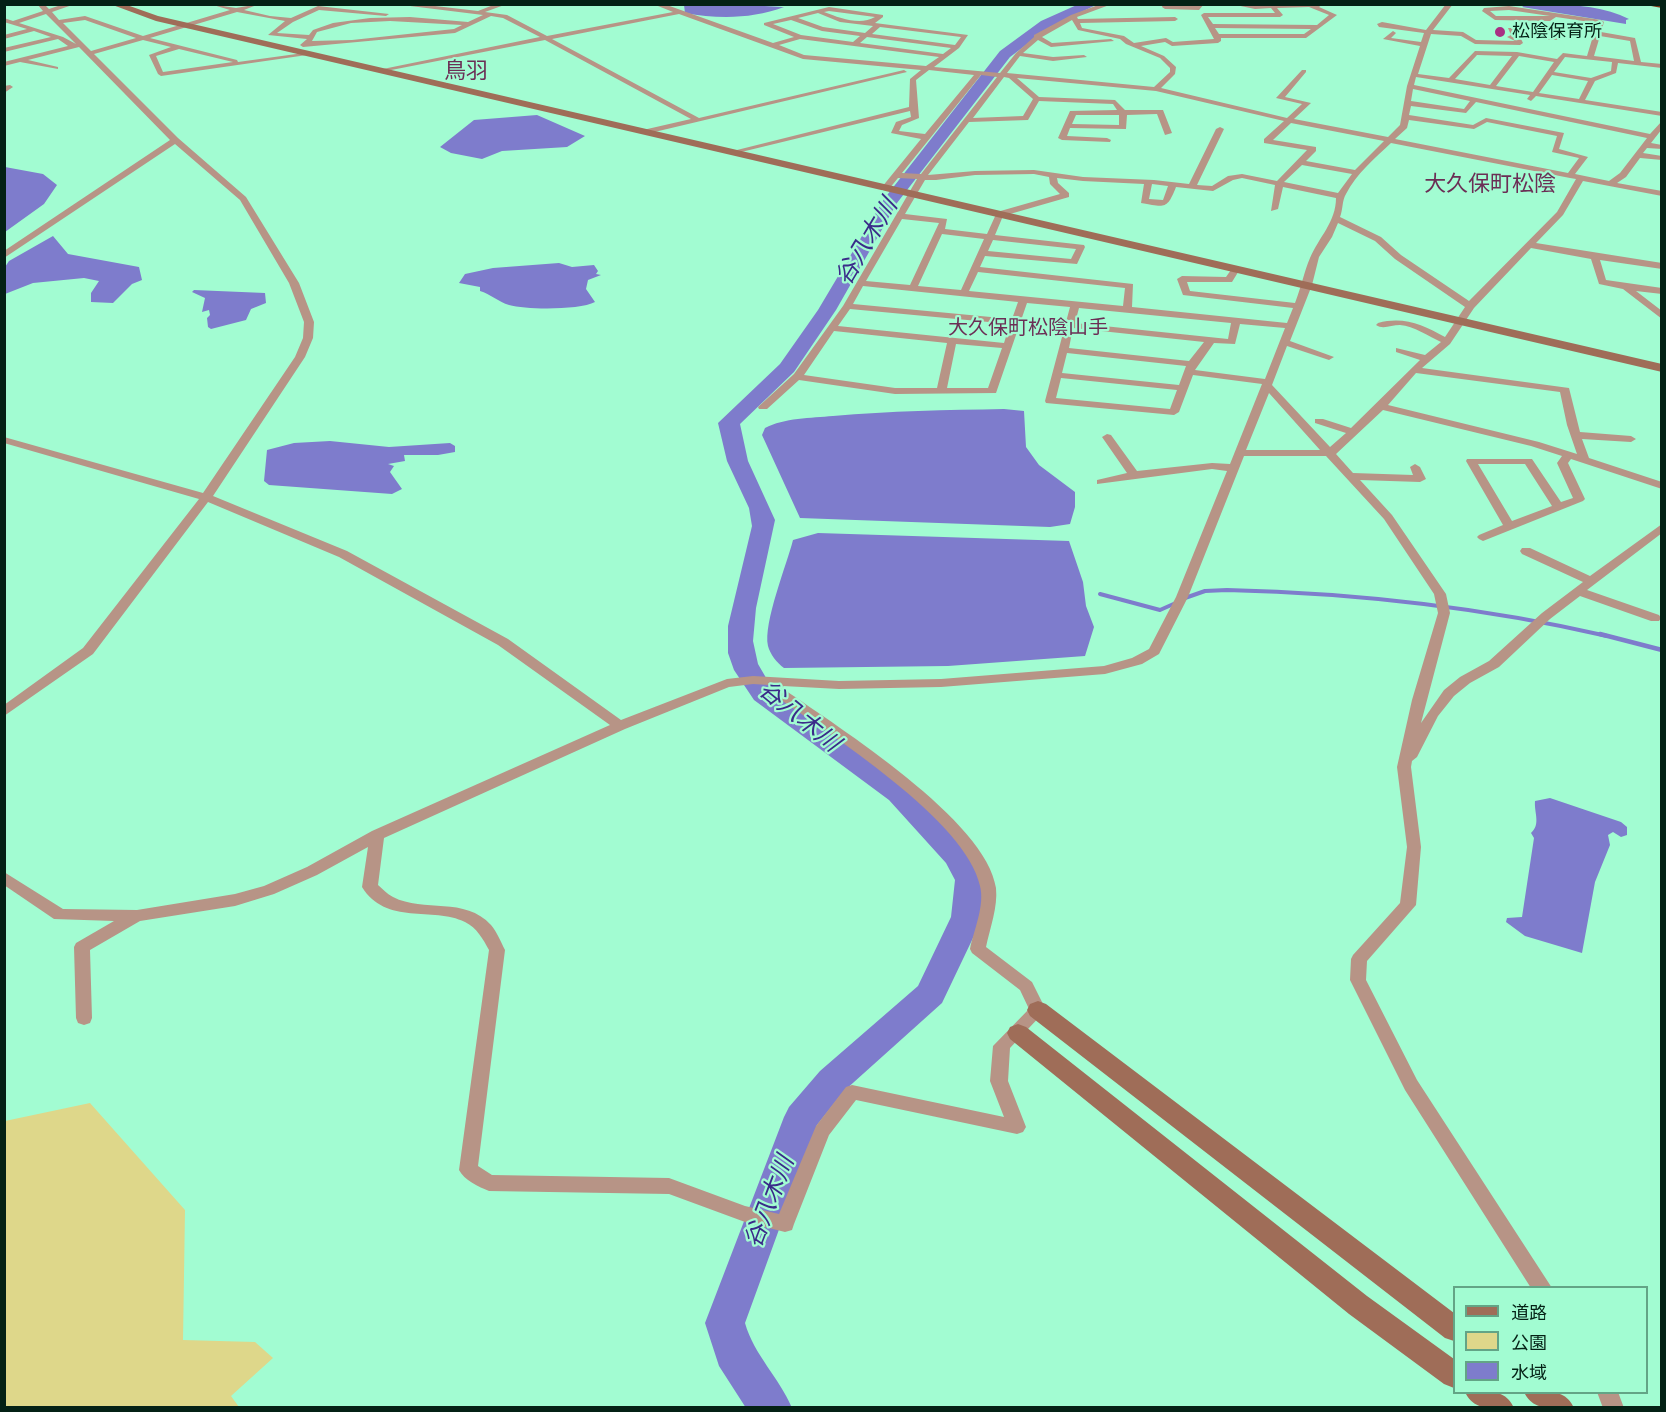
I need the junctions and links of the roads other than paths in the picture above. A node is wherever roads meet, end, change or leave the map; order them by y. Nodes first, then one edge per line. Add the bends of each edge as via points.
1 (40, 4) edge
2 (72, 4) edge
3 (114, 4) edge
4 (213, 4) edge
5 (256, 4) edge
6 (380, 4) edge
7 (397, 4) edge
8 (504, 4) edge
9 (656, 4) edge
10 (1109, 4) edge
11 (1166, 4) edge
12 (1201, 4) edge
13 (1234, 4) edge
14 (1328, 4) edge
15 (1450, 4) edge
16 (1654, 4) edge
17 (1300, 5) edge
18 (1252, 6) edge
19 (1311, 6) junction
20 (1662, 6) edge
21 (1273, 7) junction
22 (237, 10) junction
23 (49, 12) junction
24 (362, 12) junction
25 (817, 12) junction
26 (477, 13) junction
27 (676, 13) junction
28 (491, 15) junction
29 (1280, 15) junction
30 (1291, 15) dead end
31 (1312, 15) dead end
32 (1334, 15) junction
33 (1555, 15) junction
34 (791, 18) junction
35 (1075, 19) junction
36 (1175, 19) dead end
37 (4, 20) edge
38 (291, 20) junction
39 (390, 20) junction
40 (16, 22) junction
41 (58, 22) junction
42 (335, 23) junction
43 (4, 24) edge
44 (467, 24) junction
45 (868, 24) junction
46 (187, 25) junction
47 (1379, 25) dead end
48 (879, 26) junction
49 (1210, 26) junction
50 (1319, 27) junction
51 (1553, 28) dead end
52 (36, 29) junction
53 (1510, 29) dead end
54 (1428, 32) junction
55 (1394, 33) dead end
56 (1598, 34) junction
57 (867, 35) junction
58 (1036, 36) junction
59 (1217, 36) junction
60 (4, 37) edge
61 (58, 37) junction
62 (800, 37) junction
63 (1516, 37) junction
64 (144, 38) junction
65 (546, 38) junction
66 (310, 40) junction
67 (1125, 40) junction
68 (854, 44) junction
69 (772, 45) junction
70 (1133, 45) junction
71 (1425, 45) junction
72 (77, 46) junction
73 (178, 47) junction
74 (957, 47) junction
75 (290, 49) junction
76 (4, 50) edge
77 (88, 54) junction
78 (310, 54) junction
79 (1018, 54) junction
80 (1517, 54) junction
81 (945, 56) junction
82 (1084, 57) dead end
83 (1590, 58) junction
84 (18, 60) junction
85 (1559, 61) junction
86 (1615, 61) junction
87 (243, 63) junction
88 (1638, 63) junction
89 (4, 64) edge
90 (1662, 66) edge
91 (56, 68) dead end
92 (381, 70) junction
93 (925, 70) junction
94 (1304, 71) dead end
95 (1550, 73) junction
96 (978, 74) junction
97 (1414, 75) junction
98 (1006, 76) junction
99 (1451, 80) junction
100 (1592, 80) junction
101 (1410, 86) junction
102 (1492, 87) junction
103 (1156, 89) junction
104 (1535, 94) junction
105 (1037, 99) junction
106 (1474, 100) junction
107 (1581, 101) junction
108 (1407, 103) junction
109 (913, 108) junction
110 (1523, 111) junction
111 (1123, 113) junction
112 (1662, 114) edge
113 (1405, 117) junction
114 (698, 120) junction
115 (927, 120) junction
116 (967, 120) junction
117 (1288, 120) junction
118 (1662, 123) edge
119 (1513, 125) junction
120 (1068, 126) junction
121 (1220, 129) dead end
122 (646, 132) junction
123 (1168, 133) dead end
124 (1656, 135) edge
125 (927, 137) junction
126 (175, 140) junction
127 (1107, 140) dead end
128 (1390, 141) junction
129 (1646, 146) junction
130 (1662, 147) edge
131 (733, 152) junction
132 (1638, 155) junction
133 (1662, 158) edge
134 (1300, 162) junction
135 (1357, 173) junction
136 (1053, 174) junction
137 (896, 175) junction
138 (922, 178) junction
139 (1575, 178) junction
140 (1148, 182) junction
141 (1280, 182) junction
142 (1173, 184) junction
143 (1610, 184) junction
144 (1192, 186) junction
145 (886, 188) junction
146 (913, 193) junction
147 (1662, 194) edge
148 (1340, 196) junction
149 (1274, 209) dead end
150 (1000, 214) junction
151 (899, 216) junction
152 (1335, 218) junction
153 (940, 231) junction
154 (990, 236) junction
155 (1531, 245) junction
156 (982, 253) junction
157 (4, 255) edge
158 (1595, 258) junction
159 (1662, 266) edge
160 (975, 269) junction
161 (1236, 269) junction
162 (859, 284) junction
163 (1307, 285) junction
164 (1626, 287) junction
165 (913, 288) junction
166 (1662, 291) edge
167 (964, 292) junction
168 (1024, 299) junction
169 (1075, 304) junction
170 (847, 306) junction
171 (1299, 306) junction
172 (1470, 306) junction
173 (1127, 309) junction
174 (1661, 315) edge
175 (1236, 320) junction
176 (1016, 322) junction
177 (1461, 322) junction
178 (1069, 325) junction
179 (1381, 325) dead end
180 (1291, 326) junction
181 (832, 328) junction
182 (952, 340) junction
183 (1211, 340) junction
184 (1284, 342) junction
185 (1447, 342) junction
186 (1008, 346) junction
187 (1063, 350) junction
188 (1399, 350) dead end
189 (1329, 357) dead end
190 (1427, 359) junction
191 (1190, 368) junction
192 (1662, 368) edge
193 (1414, 370) junction
194 (1056, 375) junction
195 (798, 376) junction
196 (1268, 383) junction
197 (1183, 388) junction
198 (942, 389) junction
199 (1381, 406) junction
200 (763, 407) dead end
201 (1319, 421) dead end
202 (1354, 432) junction
203 (1576, 435) junction
204 (1107, 437) dead end
205 (1631, 438) dead end
206 (4, 440) edge
207 (1535, 444) junction
208 (1241, 453) junction
209 (1330, 453) junction
210 (1569, 455) junction
211 (1584, 460) junction
212 (1527, 461) junction
213 (1415, 467) dead end
214 (1235, 468) junction
215 (1134, 475) junction
216 (1352, 476) junction
217 (1101, 482) dead end
218 (1662, 486) edge
219 (206, 497) junction
220 (1558, 507) junction
221 (1509, 526) junction
222 (1662, 527) edge
223 (1483, 537) dead end
224 (1526, 551) dead end
225 (1590, 581) junction
226 (1578, 591) junction
227 (1655, 618) dead end
228 (774, 681) junction
229 (4, 712) edge
230 (620, 726) junction
231 (1404, 767) junction
232 (377, 835) junction
233 (4, 877) edge
234 (137, 916) junction
235 (1038, 1010) junction
236 (84, 1018) dead end
237 (1018, 1033) junction
238 (1541, 1286) edge
239 (1453, 1327) edge
240 (1453, 1374) edge
241 (1482, 1394) edge
242 (1541, 1394) edge
243 (1500, 1407) edge
244 (1560, 1407) edge

1 - 23 street
2 - 23 street
3 - 46 street
4 - 22 street
5 - 22 street
6 - 24 street
7 - 26 street
8 - 26 street
9 - 27 street
10 - 35 street
11 - 12 street via 1165,7 1199,8
13 - 18 street
14 - 19 street
15 - 54 street
16 - 20 highway
17 - 19 street
17 - 21 street
18 - 21 street
19 - 32 street
21 - 29 street
22 - 38 street
22 - 46 street
23 - 40 street
23 - 41 street
24 - 38 street via 318,8
24 - 39 street via 391,15
24 - 42 street
25 - 34 street
25 - 45 street
25 - 45 street via 829,9 881,15
26 - 28 street
27 - 65 street
27 - 69 street
28 - 44 street
28 - 65 street via 505,16
29 - 30 street
29 - 49 street via 1204,15
31 - 32 street
32 - 50 street
33 - 33 street via 1509,8 1484,10 1496,18 1550,19
33 - 56 street via 1601,22
34 - 57 street via 822,29
34 - 62 street via 766,24
35 - 36 street
35 - 58 street
35 - 67 street via 1080,29
37 - 40 street
38 - 42 street
38 - 66 street via 271,35
39 - 42 street
39 - 44 street
40 - 43 street
40 - 52 street
41 - 64 street via 85,18
41 - 72 street
42 - 66 street via 315,31
44 - 66 street via 455,31 352,42
45 - 48 street
46 - 64 street
46 - 75 street
47 - 54 street
48 - 57 street
48 - 74 street via 966,36
49 - 50 street
49 - 59 street
50 - 59 street via 1306,36
51 - 63 street via 1556,39
52 - 60 street
52 - 61 street
53 - 63 street
54 - 63 street via 1463,34 1474,42 1520,43
54 - 71 street
55 - 71 street via 1386,39
56 - 83 street
56 - 88 street via 1633,39
57 - 68 street
57 - 74 street
58 - 67 street via 1051,45
58 - 79 street
59 - 70 street via 1218,41 1172,44 1166,40
61 - 72 street
61 - 76 street
62 - 68 street
62 - 69 street
64 - 73 street
64 - 77 street
65 - 92 street
65 - 114 street
66 - 75 street
67 - 70 street
68 - 81 street
69 - 93 street via 803,57
70 - 103 street via 1162,57 1173,67 1173,73
71 - 97 street
72 - 77 street
72 - 84 street
73 - 87 street
73 - 87 street via 152,55 162,74
74 - 81 street
75 - 78 street
77 - 126 street
78 - 87 street
78 - 92 street
79 - 82 street via 1053,59
79 - 98 street
80 - 85 street
80 - 99 street via 1475,53
80 - 102 street
81 - 93 street
83 - 85 street via 1563,55
83 - 86 street
84 - 89 street
84 - 91 street
85 - 95 street
86 - 88 street
86 - 100 street via 1614,72
88 - 90 street
92 - 122 street
93 - 96 street
93 - 109 street via 913,79
93 - 114 street
94 - 117 street via 1280,98 1307,103
95 - 100 street
95 - 104 street
96 - 98 street
96 - 115 street
97 - 99 street
97 - 101 street
98 - 103 street
98 - 105 street via 1017,80
98 - 116 street
99 - 102 street
100 - 107 street
101 - 106 street
101 - 108 street
102 - 104 street
103 - 117 street
104 - 107 street
104 - 110 street
105 - 111 street via 1115,102
105 - 116 street via 1025,118
106 - 108 street via 1466,111
106 - 110 street
107 - 112 street
108 - 113 street
109 - 115 street
109 - 131 street
110 - 119 street
110 - 124 street
111 - 120 street via 1073,113
111 - 120 street via 1123,127
111 - 123 street via 1160,112
113 - 119 street via 1474,127 1486,120
113 - 128 street via 1404,126
114 - 122 street
115 - 125 street
115 - 125 street via 899,124 895,133
116 - 138 street
117 - 128 street
117 - 134 street via 1267,141 1313,149
118 - 124 street
119 - 139 street via 1561,135 1555,150 1584,157
120 - 127 street via 1062,138
121 - 144 street
122 - 131 street
124 - 129 street
125 - 137 street
126 - 157 street
126 - 219 street via 243,200 294,283 309,322 308,338 300,357
128 - 135 street
128 - 139 street
129 - 130 street
129 - 132 street
131 - 145 street
132 - 133 street
132 - 143 street
134 - 135 street
134 - 141 street
135 - 148 street
136 - 138 street via 975,173
136 - 140 street
136 - 150 street via 1054,184 1066,195
137 - 138 street
137 - 145 street
138 - 146 street
139 - 143 street
139 - 155 street via 1560,213
140 - 142 street
140 - 142 street via 1144,201 1166,203
141 - 144 street via 1242,176 1213,189
141 - 148 street
141 - 149 street
142 - 144 street
143 - 147 street
145 - 146 street
146 - 150 street
146 - 151 street
148 - 152 street
150 - 154 street
150 - 161 street
151 - 153 street via 944,221
151 - 162 street
152 - 163 street via 1315,257
152 - 172 street via 1378,239
153 - 154 street
153 - 165 street
154 - 156 street
154 - 156 street via 1081,247 1074,262
155 - 158 street
155 - 172 street
156 - 160 street
158 - 159 street
158 - 164 street via 1602,282
160 - 167 street
160 - 173 street via 1130,286
161 - 163 street
161 - 171 street via 1228,280 1182,279 1186,293
162 - 165 street
162 - 170 street
163 - 171 street
163 - 177 street
164 - 166 street
164 - 174 street
165 - 167 street
167 - 168 street
168 - 169 street
168 - 176 street
169 - 173 street
169 - 178 street
170 - 176 street
170 - 181 street
171 - 180 street
172 - 177 street
173 - 175 street
175 - 180 street
175 - 183 street via 1232,342
176 - 186 street
177 - 185 street
177 - 192 street
178 - 183 street
178 - 187 street
179 - 185 street via 1398,321
180 - 184 street
181 - 182 street
181 - 195 street
182 - 186 street
182 - 198 street
183 - 191 street
184 - 189 street
184 - 196 street
185 - 190 street
186 - 198 street via 992,391
187 - 191 street
187 - 194 street
188 - 190 street
190 - 193 street
191 - 196 street
191 - 197 street
193 - 199 street
193 - 203 street via 1565,390
194 - 197 street
194 - 197 street via 1050,401 1174,412
195 - 198 street via 895,391
195 - 200 street
196 - 208 street
196 - 209 street
199 - 202 street
199 - 207 street
201 - 202 street
202 - 209 street
203 - 205 street
203 - 211 street
204 - 215 street
206 - 219 street
207 - 210 street
207 - 212 street
208 - 209 street
208 - 214 street
209 - 216 street
210 - 211 street
210 - 220 street via 1562,463 1579,499
211 - 218 street
212 - 220 street
212 - 221 street via 1471,461
213 - 216 street via 1420,479
214 - 215 street via 1191,467
214 - 228 street via 1177,608 1162,640 1147,657 1105,670 990,680 879,685
215 - 217 street
216 - 231 street via 1388,517 1434,583 1444,613
219 - 229 street via 88,651
219 - 230 street via 343,554 455,613 541,666
220 - 221 street
221 - 223 street
222 - 225 street
224 - 225 street
225 - 226 street
226 - 227 street
226 - 231 street via 1494,664 1449,693 1432,714
228 - 230 street via 727,683
228 - 235 street via 779,692 928,802 983,866 989,889 978,949 1026,986
230 - 232 street
231 - 238 street via 1414,847 1408,904 1359,958 1358,980 1411,1085
232 - 234 street via 269,890 217,904
232 - 237 street via 370,888 378,897 392,904 424,911 457,912 478,920 490,932 497,950 468,1170 489,1183 669,1185 745,1214 784,1224 822,1131 852,1092 1017,1127 999,1081 1002,1046
233 - 234 street via 60,915
234 - 236 street via 82,947
235 - 237 street
235 - 239 street
237 - 240 street via 1358,1305
241 - 243 street
242 - 244 street

